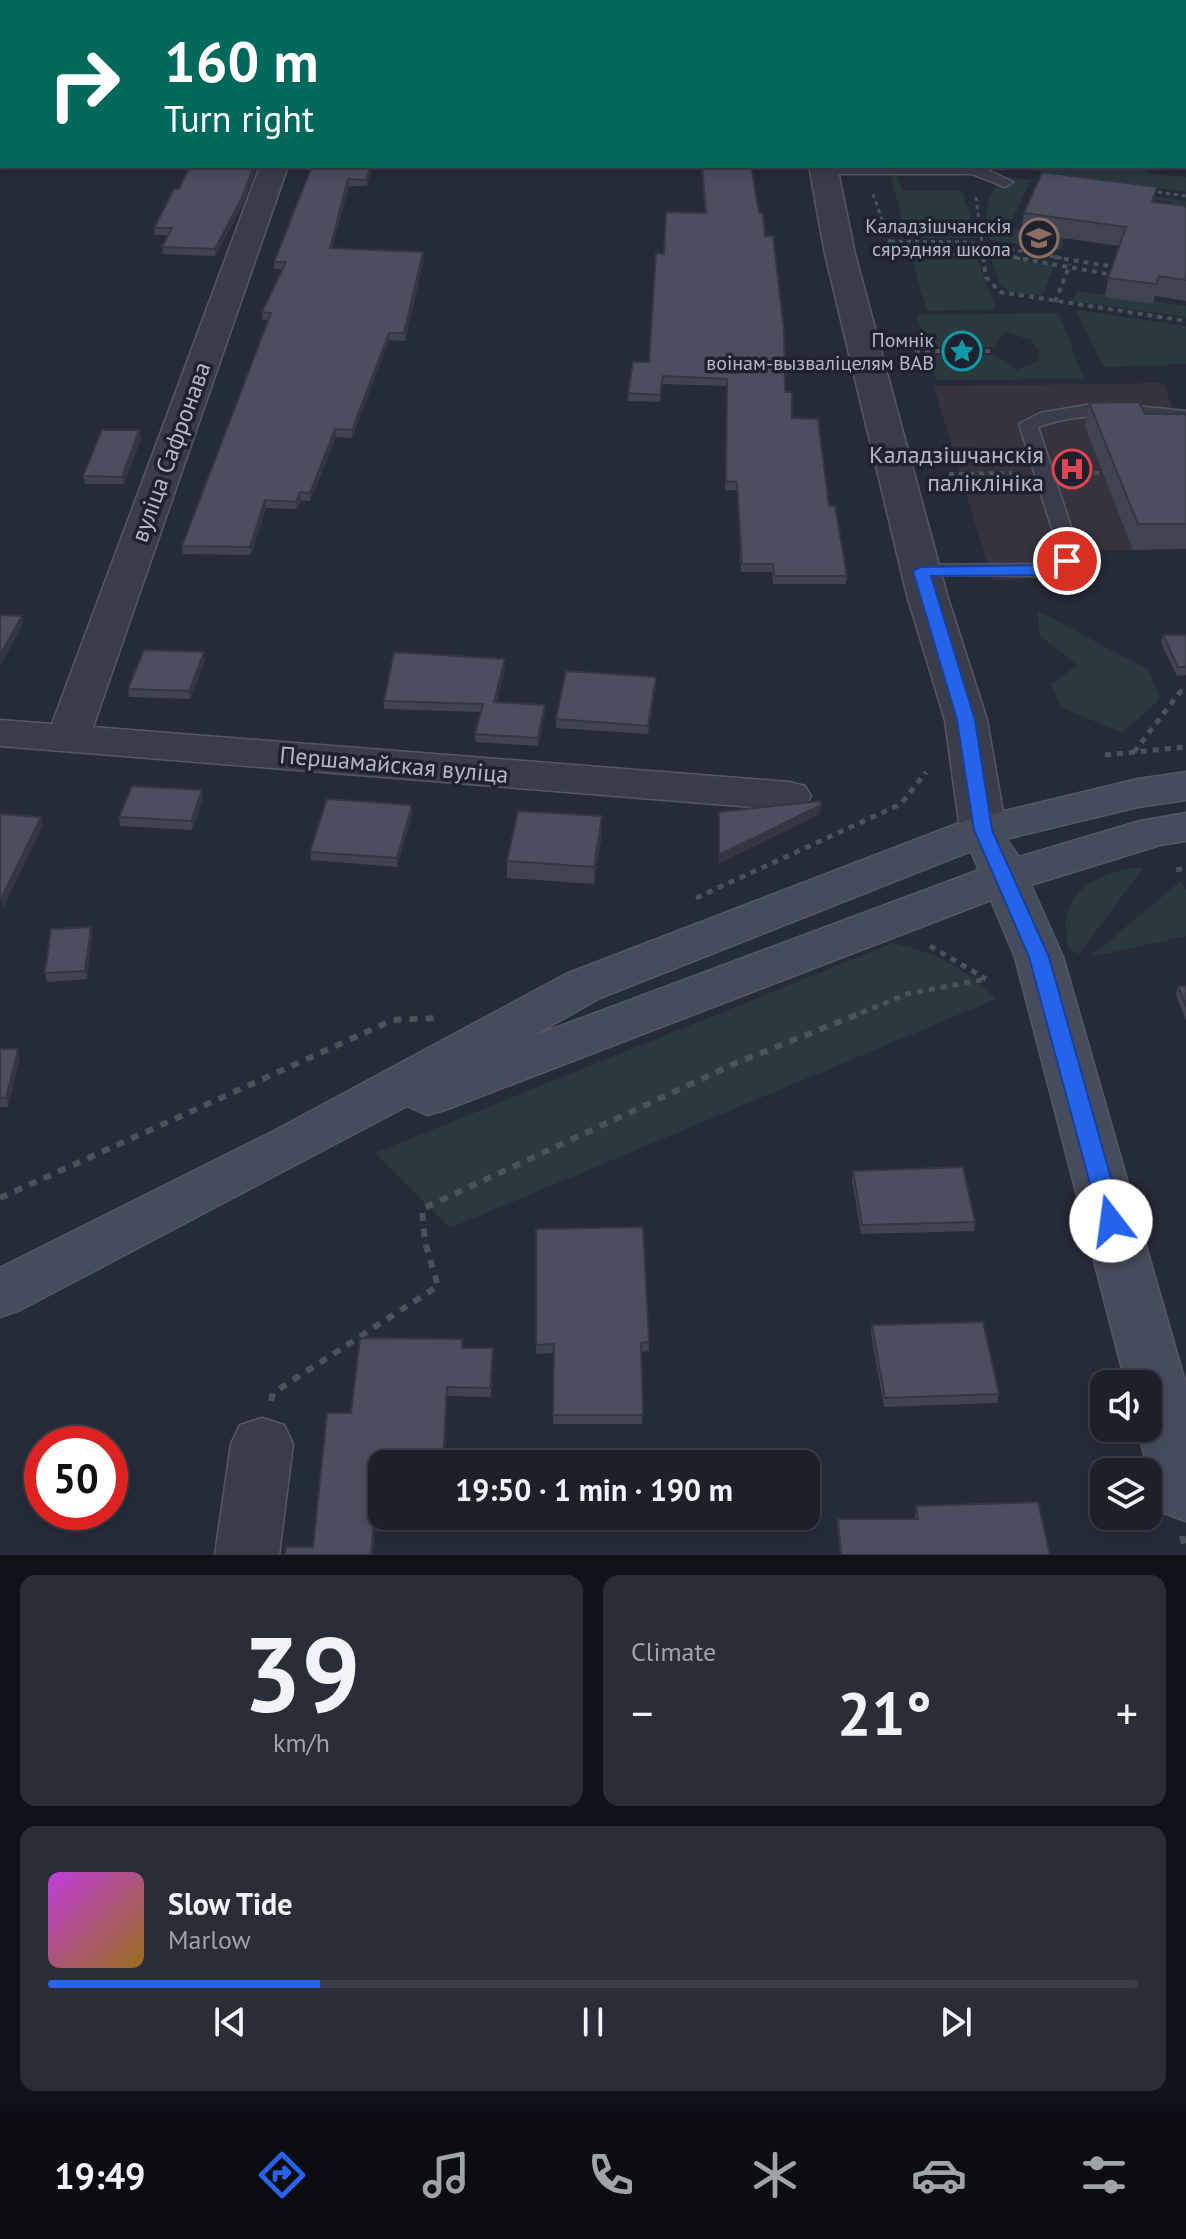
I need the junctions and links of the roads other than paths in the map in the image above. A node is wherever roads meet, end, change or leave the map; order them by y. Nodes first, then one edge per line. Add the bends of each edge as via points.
1 (273, 168) edge
2 (823, 168) edge
3 (997, 178) road end
4 (1186, 417) edge
5 (921, 571) junction
6 (0, 733) edge
7 (68, 738) junction
8 (1186, 786) edge
9 (789, 796) dead end
10 (1181, 848) edge
11 (994, 854) junction
12 (0, 1294) edge
13 (262, 1444) road end
14 (1186, 1494) edge
15 (247, 1555) edge

1 - 7 street, вуліца Сафронава
2 - 3 lane via 974,169
2 - 5 street
4 - 5 lane via 1143,410 1056,412 1028,424 1069,551 1067,561 1044,570
5 - 11 street via 966,720
6 - 7 street, Першамайская вуліца
7 - 9 street, Першамайская вуліца
8 - 11 main road via 1138,793
10 - 11 main road via 1156,831
11 - 12 main road via 614,1028 293,1145
11 - 14 main road via 1045,978
13 - 15 street

